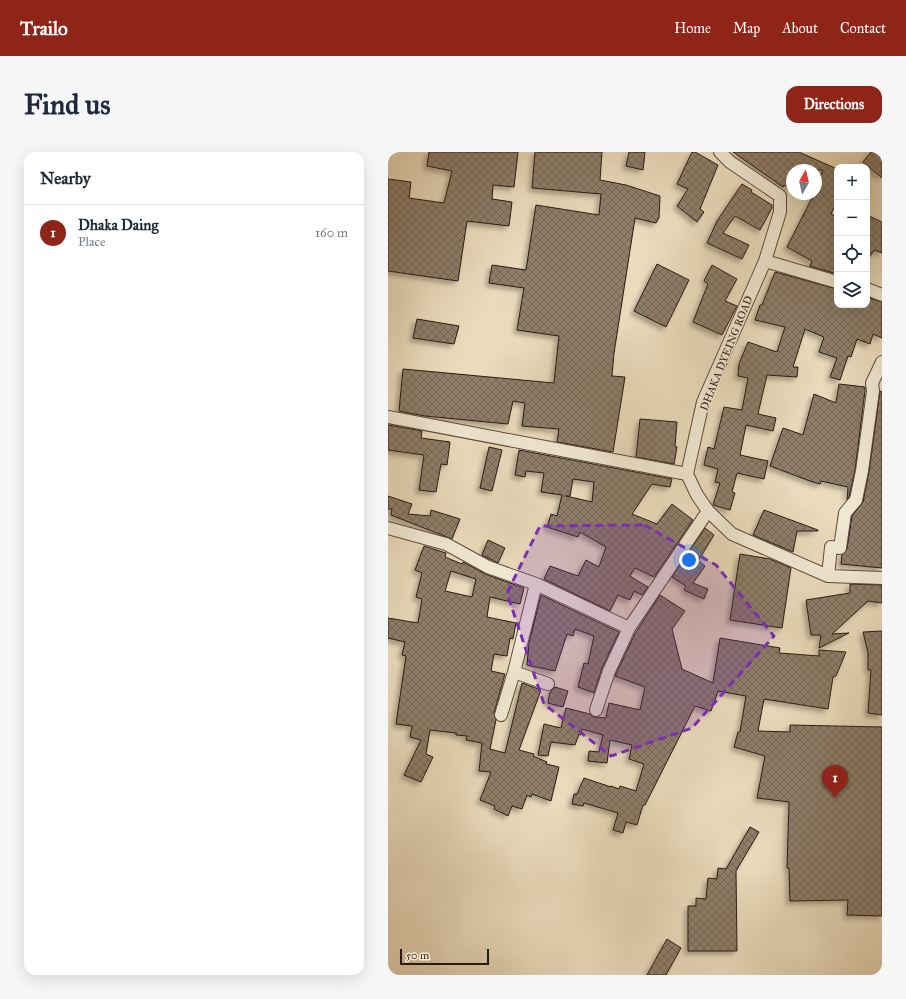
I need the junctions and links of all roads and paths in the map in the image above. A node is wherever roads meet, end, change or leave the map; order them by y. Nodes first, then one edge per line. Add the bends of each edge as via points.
1 (720, 152) edge
2 (765, 262) junction
3 (834, 281) edge
4 (870, 290) edge
5 (882, 294) edge
6 (882, 362) edge
7 (388, 417) edge
8 (687, 474) junction
9 (708, 511) junction
10 (388, 528) edge
11 (828, 576) junction
12 (882, 578) edge
13 (536, 584) junction
14 (629, 628) junction
15 (514, 672) junction
16 (548, 684) dead end
17 (596, 710) dead end
18 (501, 715) dead end

1 - 2 street, DHAKA DYEING ROAD via 730,162 780,196 780,212
2 - 3 street
2 - 8 street, DHAKA DYEING ROAD via 703,402
4 - 5 street
6 - 11 street via 872,383 873,391 856,500 845,513 840,548 831,547
7 - 8 street
8 - 9 street
9 - 11 street via 732,534
9 - 14 street
10 - 13 street via 446,544 488,566
11 - 12 street
13 - 14 street
13 - 15 street
14 - 17 street via 609,672
15 - 16 street
15 - 18 street

